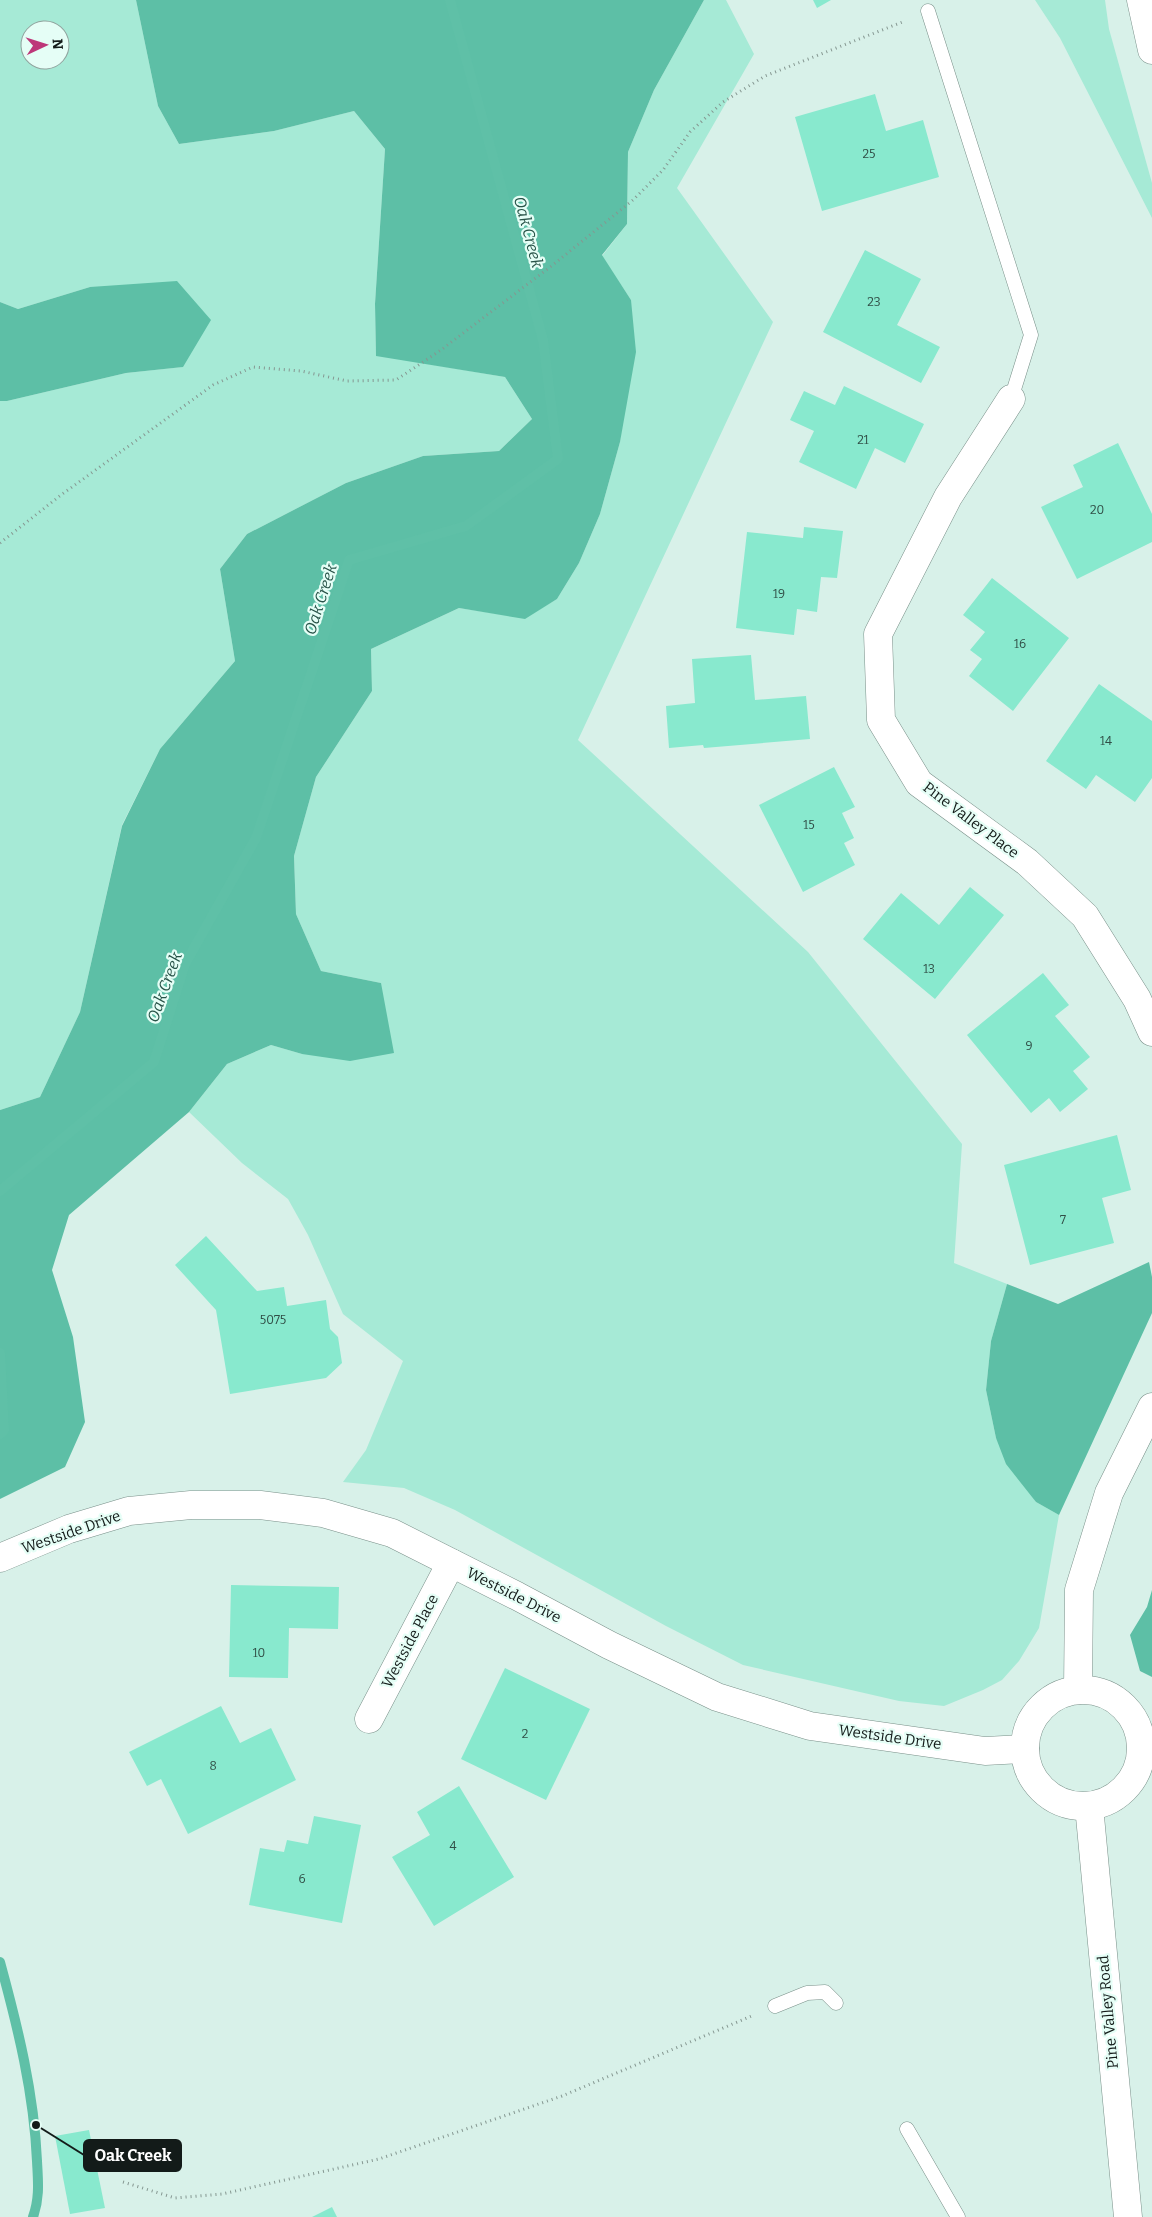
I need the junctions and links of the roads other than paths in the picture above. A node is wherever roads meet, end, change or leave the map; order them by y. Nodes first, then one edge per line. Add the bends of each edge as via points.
1 (1141, 0) edge
2 (928, 11) road end
3 (1152, 50) edge
4 (1011, 399) joint
5 (1152, 1032) edge
6 (1152, 1407) edge
7 (0, 1558) edge
8 (451, 1564) junction
9 (1078, 1690) junction
10 (369, 1720) dead end
11 (1146, 1736) edge
12 (1025, 1749) junction
13 (1089, 1806) junction
14 (836, 2003) dead end
15 (775, 2006) road end
16 (907, 2129) dead end
17 (958, 2217) edge
18 (1128, 2217) edge

1 - 3 street
2 - 4 lane via 1030,335
4 - 5 street, Pine Valley Place via 948,497 878,634 881,720 919,783 1027,862 1084,916 1137,999
6 - 9 street via 1109,1493 1079,1590
7 - 8 street, Westside Drive via 69,1529 129,1511 191,1505 260,1505 323,1513 384,1531
8 - 10 street, Westside Place
8 - 12 street, Westside Drive via 717,1698 810,1726 985,1751
9 - 11 street via 1095,1691 1111,1697 1124,1707
9 - 12 street via 1061,1694 1046,1703 1027,1732
11 - 13 street via 1135,1775 1124,1790 1108,1801
12 - 13 street via 1029,1768 1038,1785 1052,1798 1070,1805
13 - 18 street, Pine Valley Road
14 - 15 lane via 825,1992 807,1993
16 - 17 lane

